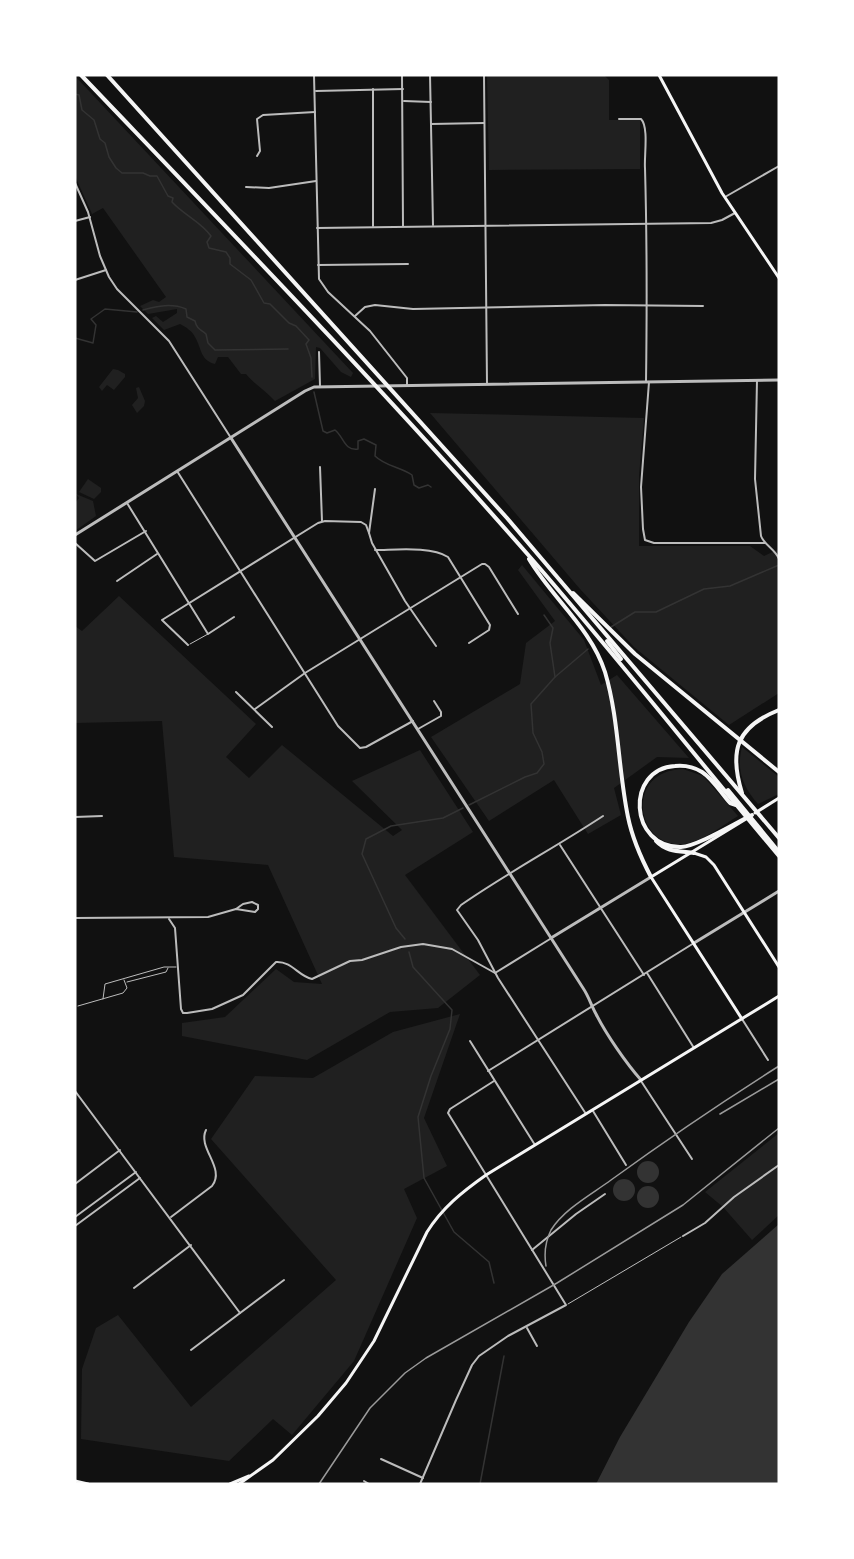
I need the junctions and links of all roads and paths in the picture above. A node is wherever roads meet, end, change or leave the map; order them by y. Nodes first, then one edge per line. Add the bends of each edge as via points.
1 (81, 75) edge
2 (107, 75) edge
3 (314, 75) edge
4 (402, 75) edge
5 (430, 75) edge
6 (484, 75) edge
7 (659, 75) edge
8 (373, 89) junction
9 (403, 89) junction
10 (315, 91) junction
11 (403, 101) junction
12 (431, 102) junction
13 (315, 112) junction
14 (619, 118) dead end
15 (484, 123) junction
16 (431, 124) junction
17 (257, 156) dead end
18 (779, 166) edge
19 (316, 181) junction
20 (75, 183) edge
21 (246, 187) dead end
22 (725, 197) junction
23 (735, 213) junction
24 (90, 217) junction
25 (75, 221) edge
26 (647, 223) junction
27 (433, 225) junction
28 (486, 225) junction
29 (373, 226) junction
30 (403, 226) junction
31 (317, 228) junction
32 (408, 264) dead end
33 (318, 265) junction
34 (106, 270) junction
35 (779, 278) edge
36 (75, 280) edge
37 (647, 305) junction
38 (487, 306) junction
39 (704, 306) dead end
40 (355, 316) junction
41 (319, 352) dead end
42 (757, 380) junction
43 (779, 380) edge
44 (648, 382) junction
45 (407, 385) junction
46 (487, 385) junction
47 (320, 386) junction
48 (231, 438) junction
49 (320, 467) dead end
50 (176, 471) junction
51 (375, 489) dead end
52 (127, 503) junction
53 (322, 521) junction
54 (146, 531) junction
55 (369, 533) junction
56 (75, 535) edge
57 (294, 536) junction
58 (75, 543) edge
59 (765, 543) junction
60 (522, 548) junction
61 (375, 550) junction
62 (158, 553) junction
63 (779, 559) edge
64 (240, 572) junction
65 (461, 576) junction
66 (557, 578) junction
67 (117, 581) dead end
68 (189, 603) junction
69 (409, 607) junction
70 (518, 614) dead end
71 (234, 617) dead end
72 (593, 621) junction
73 (208, 634) junction
74 (361, 639) junction
75 (469, 643) dead end
76 (188, 645) joint
77 (436, 646) dead end
78 (305, 673) junction
79 (236, 692) dead end
80 (434, 701) dead end
81 (255, 709) junction
82 (779, 710) edge
83 (413, 721) junction
84 (272, 728) dead end
85 (418, 729) junction
86 (779, 772) edge
87 (743, 796) junction
88 (779, 798) edge
89 (739, 805) junction
90 (752, 814) junction
91 (102, 816) dead end
92 (603, 816) dead end
93 (75, 817) edge
94 (653, 838) junction
95 (779, 838) edge
96 (560, 845) junction
97 (694, 853) junction
98 (779, 854) edge
99 (509, 872) junction
100 (651, 877) junction
101 (779, 891) edge
102 (601, 908) junction
103 (236, 909) junction
104 (744, 912) junction
105 (75, 918) edge
106 (169, 919) junction
107 (551, 938) junction
108 (694, 943) junction
109 (177, 967) junction
110 (779, 967) edge
111 (168, 968) junction
112 (495, 973) junction
113 (645, 974) junction
114 (124, 978) junction
115 (75, 981) edge
116 (125, 983) junction
117 (779, 996) edge
118 (103, 999) junction
119 (76, 1006) edge
120 (593, 1006) junction
121 (742, 1019) junction
122 (75, 1025) edge
123 (538, 1040) junction
124 (470, 1041) dead end
125 (694, 1048) junction
126 (768, 1060) dead end
127 (488, 1071) junction
128 (641, 1080) junction
129 (494, 1081) junction
130 (75, 1090) edge
131 (592, 1110) junction
132 (586, 1114) junction
133 (206, 1130) dead end
134 (535, 1145) junction
135 (120, 1150) junction
136 (692, 1159) dead end
137 (626, 1165) dead end
138 (779, 1165) edge
139 (136, 1172) junction
140 (486, 1175) junction
141 (140, 1178) junction
142 (75, 1184) edge
143 (604, 1194) dead end
144 (75, 1217) edge
145 (170, 1218) junction
146 (75, 1226) edge
147 (682, 1236) joint
148 (191, 1245) junction
149 (532, 1250) junction
150 (284, 1280) dead end
151 (134, 1288) dead end
152 (566, 1305) junction
153 (240, 1313) junction
154 (526, 1327) junction
155 (537, 1346) dead end
156 (191, 1350) dead end
157 (381, 1459) dead end
158 (251, 1476) junction
159 (423, 1479) junction
160 (75, 1480) edge
161 (364, 1481) dead end
162 (88, 1484) edge
163 (230, 1484) edge
164 (239, 1484) edge
165 (369, 1484) edge
166 (420, 1484) edge

1 - 60 highway via 288,290
2 - 66 highway
3 - 10 street
4 - 9 street
5 - 12 street
6 - 15 street
7 - 22 main road
8 - 9 street
8 - 10 street
8 - 29 street
9 - 11 street
10 - 13 street
11 - 12 street
11 - 30 street
12 - 16 street
13 - 17 street via 263,115 257,119
13 - 19 street
14 - 26 street via 640,119 645,124
15 - 16 street
15 - 28 street
16 - 27 street
18 - 22 street
19 - 21 street
19 - 31 street
20 - 24 street
22 - 23 main road
23 - 26 street via 716,222
23 - 35 main road
24 - 25 street
24 - 34 street
26 - 28 street
26 - 37 street
27 - 28 street
27 - 30 street
28 - 38 street
29 - 30 street
29 - 31 street
31 - 33 street
32 - 33 street
33 - 40 street via 324,288
34 - 36 street
34 - 48 street via 117,289 169,341
37 - 38 street
37 - 39 street
37 - 44 street
38 - 40 street via 413,309 371,305
38 - 46 street
40 - 45 street via 405,375
41 - 47 street
42 - 43 street
42 - 44 street
42 - 59 street via 755,479
44 - 46 street
44 - 59 street via 641,487 645,540
45 - 46 street
45 - 47 street
47 - 48 street via 305,391
48 - 50 street
48 - 57 street
49 - 53 street
50 - 52 street
50 - 64 street
51 - 55 street
52 - 54 street
52 - 56 street
53 - 55 street via 361,522
53 - 57 street
54 - 58 street via 95,561
54 - 62 street
55 - 61 street
57 - 64 street
57 - 74 street
59 - 63 street
60 - 89 highway
60 - 100 highway via 585,633 601,662 610,693 628,818
61 - 65 street via 441,553 452,561
61 - 69 street
62 - 67 street
62 - 68 street
64 - 68 street
64 - 78 street
65 - 69 street
65 - 70 street via 485,564
65 - 75 street via 490,625 489,630
66 - 72 highway
66 - 86 highway via 635,654
68 - 73 street
68 - 76 street via 162,620
69 - 74 street
69 - 77 street
71 - 73 street
72 - 87 highway
72 - 89 highway
73 - 76 lane
74 - 78 street
74 - 83 street
78 - 81 street
78 - 83 street via 338,726 360,748
79 - 81 street
80 - 85 street via 441,716
81 - 84 street
82 - 87 highway via 758,721 740,742 735,757
83 - 85 street
85 - 99 street
87 - 95 highway
88 - 90 main road
89 - 94 highway via 730,803 702,772 687,766 663,769 647,782 640,801 640,815
89 - 98 highway
90 - 94 highway via 688,846 673,846
90 - 97 main road
91 - 93 street
92 - 96 street
94 - 97 highway via 664,848
96 - 99 street
96 - 102 street
97 - 100 main road
97 - 104 main road via 712,863
99 - 107 street
99 - 112 street via 457,910
100 - 102 street
100 - 108 main road
101 - 104 street
102 - 107 street
102 - 113 street
103 - 103 street via 255,912 258,905 252,902
103 - 106 street via 208,917
104 - 108 street
104 - 110 main road
105 - 106 street
106 - 109 street via 175,928
107 - 112 street
107 - 120 street
108 - 113 street
108 - 121 main road
109 - 111 lane
109 - 112 street via 182,1011 187,1013 233,1000 276,962 287,963 312,979 350,961 402,947 438,945
111 - 114 lane
111 - 116 lane via 166,972
112 - 123 street
113 - 120 street
113 - 125 street
114 - 116 lane
114 - 118 lane via 105,984
115 - 119 street
116 - 118 lane via 123,993
117 - 121 main road
118 - 119 lane
119 - 122 street
120 - 123 street
120 - 128 street
121 - 125 main road
121 - 126 street
123 - 127 street
123 - 132 street
124 - 127 street
125 - 128 main road
127 - 129 street
128 - 131 main road
128 - 136 street
129 - 134 street
129 - 140 street via 448,1113
130 - 135 street
131 - 132 main road
131 - 137 street
132 - 134 main road
133 - 145 street via 204,1138 216,1180
134 - 140 main road
135 - 139 street
135 - 142 street
138 - 147 street via 705,1223
139 - 141 street
139 - 144 street
140 - 149 street
140 - 158 main road via 454,1199 434,1221 374,1341 332,1400 273,1460
141 - 145 street
141 - 146 street
143 - 149 street
145 - 148 street
147 - 152 lane
148 - 151 street
148 - 153 street
149 - 152 street
150 - 153 street
152 - 154 street
153 - 156 street
154 - 155 street
154 - 159 street via 487,1349 472,1365
157 - 159 street
158 - 163 main road
158 - 164 main road
159 - 166 street
160 - 162 main road
161 - 165 street

